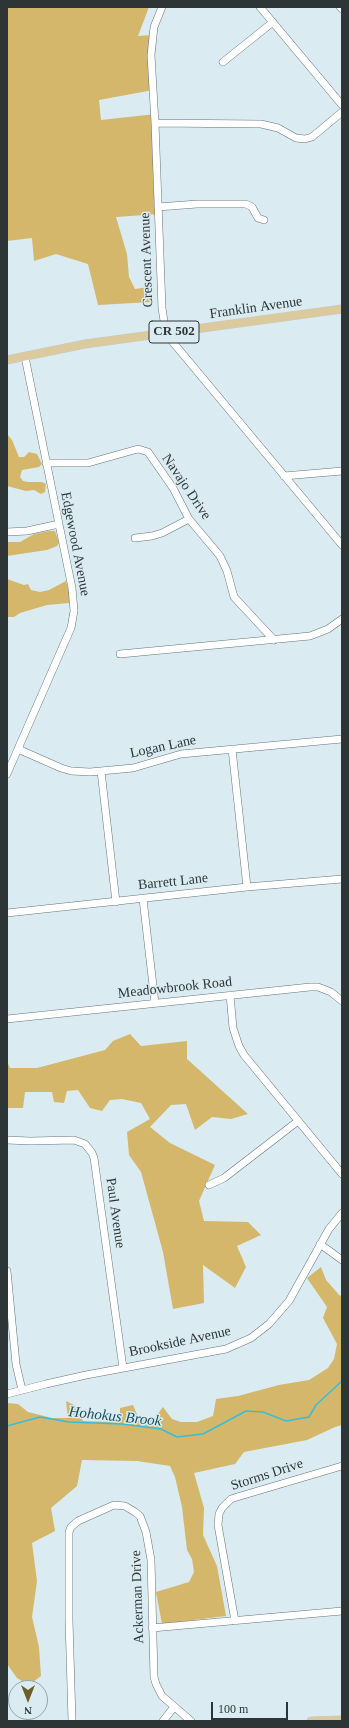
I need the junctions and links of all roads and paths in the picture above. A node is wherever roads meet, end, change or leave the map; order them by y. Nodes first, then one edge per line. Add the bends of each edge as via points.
1 (162, 7) edge
2 (260, 7) edge
3 (272, 22) junction
4 (223, 62) dead end
5 (342, 105) edge
6 (342, 112) edge
7 (155, 123) junction
8 (158, 207) junction
9 (264, 220) dead end
10 (342, 309) edge
11 (166, 334) junction
12 (24, 357) junction
13 (7, 360) edge
14 (46, 463) junction
15 (342, 471) edge
16 (284, 476) junction
17 (189, 519) junction
18 (59, 524) junction
19 (7, 532) edge
20 (135, 538) dead end
21 (342, 545) edge
22 (342, 619) edge
23 (274, 640) junction
24 (120, 654) dead end
25 (342, 739) edge
26 (18, 749) junction
27 (232, 749) junction
28 (101, 771) junction
29 (7, 774) edge
30 (342, 879) edge
31 (247, 887) junction
32 (143, 899) junction
33 (116, 902) junction
34 (7, 913) edge
35 (230, 995) junction
36 (342, 1001) edge
37 (155, 1003) junction
38 (7, 1019) edge
39 (298, 1121) junction
40 (7, 1140) edge
41 (342, 1174) edge
42 (209, 1185) dead end
43 (342, 1213) edge
44 (320, 1244) junction
45 (342, 1260) edge
46 (7, 1271) edge
47 (123, 1368) junction
48 (22, 1390) junction
49 (7, 1394) edge
50 (342, 1466) edge
51 (342, 1611) edge
52 (235, 1621) junction
53 (152, 1628) junction
54 (174, 1708) junction
55 (342, 1720) edge
56 (72, 1721) edge
57 (163, 1721) edge
58 (191, 1721) edge
59 (311, 1721) edge

1 - 7 street, Crescent Avenue via 154,27 151,49
2 - 3 street
3 - 4 street
3 - 5 street
6 - 7 street via 312,137 305,139 261,124
7 - 8 street, Crescent Avenue
8 - 9 street via 246,204 252,207 258,218
8 - 11 street, Crescent Avenue via 162,308
10 - 11 main road, Franklin Avenue / CR 502
11 - 12 main road, Franklin Avenue / CR 502 via 63,348
11 - 16 street
12 - 13 main road, Franklin Avenue / CR 502
12 - 14 street, Edgewood Avenue
14 - 17 street, Navajo Drive via 88,463 138,449 145,450 173,488
14 - 18 street, Edgewood Avenue
15 - 16 street
16 - 21 street
17 - 20 street via 157,534
17 - 23 street, Navajo Drive via 220,556 234,597
18 - 19 street via 27,532
18 - 26 street, Edgewood Avenue via 74,601 73,619
22 - 23 street via 328,629 310,636
23 - 24 street
25 - 27 street, Logan Lane
26 - 28 street, Logan Lane via 71,771
26 - 29 street, Edgewood Avenue
27 - 28 street, Logan Lane via 181,754 134,768
27 - 31 street
28 - 33 street
30 - 31 street, Barrett Lane
31 - 32 street, Barrett Lane
32 - 33 street, Barrett Lane
32 - 37 street
33 - 34 street, Barrett Lane
35 - 36 street, Meadowbrook Road via 318,987 331,992
35 - 37 street, Meadowbrook Road
35 - 39 street via 233,1028 238,1046
37 - 38 street, Meadowbrook Road
39 - 41 street
39 - 42 street via 224,1178
40 - 47 street, Paul Avenue via 74,1140 85,1144 92,1152
43 - 44 street, Brookside Avenue
44 - 45 street
44 - 47 street, Brookside Avenue via 284,1307 269,1324 251,1338 226,1349
46 - 48 street via 16,1364
47 - 48 street, Brookside Avenue
48 - 49 street, Brookside Avenue
50 - 52 street, Storms Drive via 231,1499 222,1508 218,1525
51 - 52 street
52 - 53 street
53 - 54 street, Ackerman Drive via 154,1677 162,1696
53 - 56 street, Ackerman Drive via 151,1560 140,1516 126,1506 114,1504 78,1520 71,1527 69,1537
54 - 57 street
54 - 58 street, Ackerman Drive
55 - 59 main road

